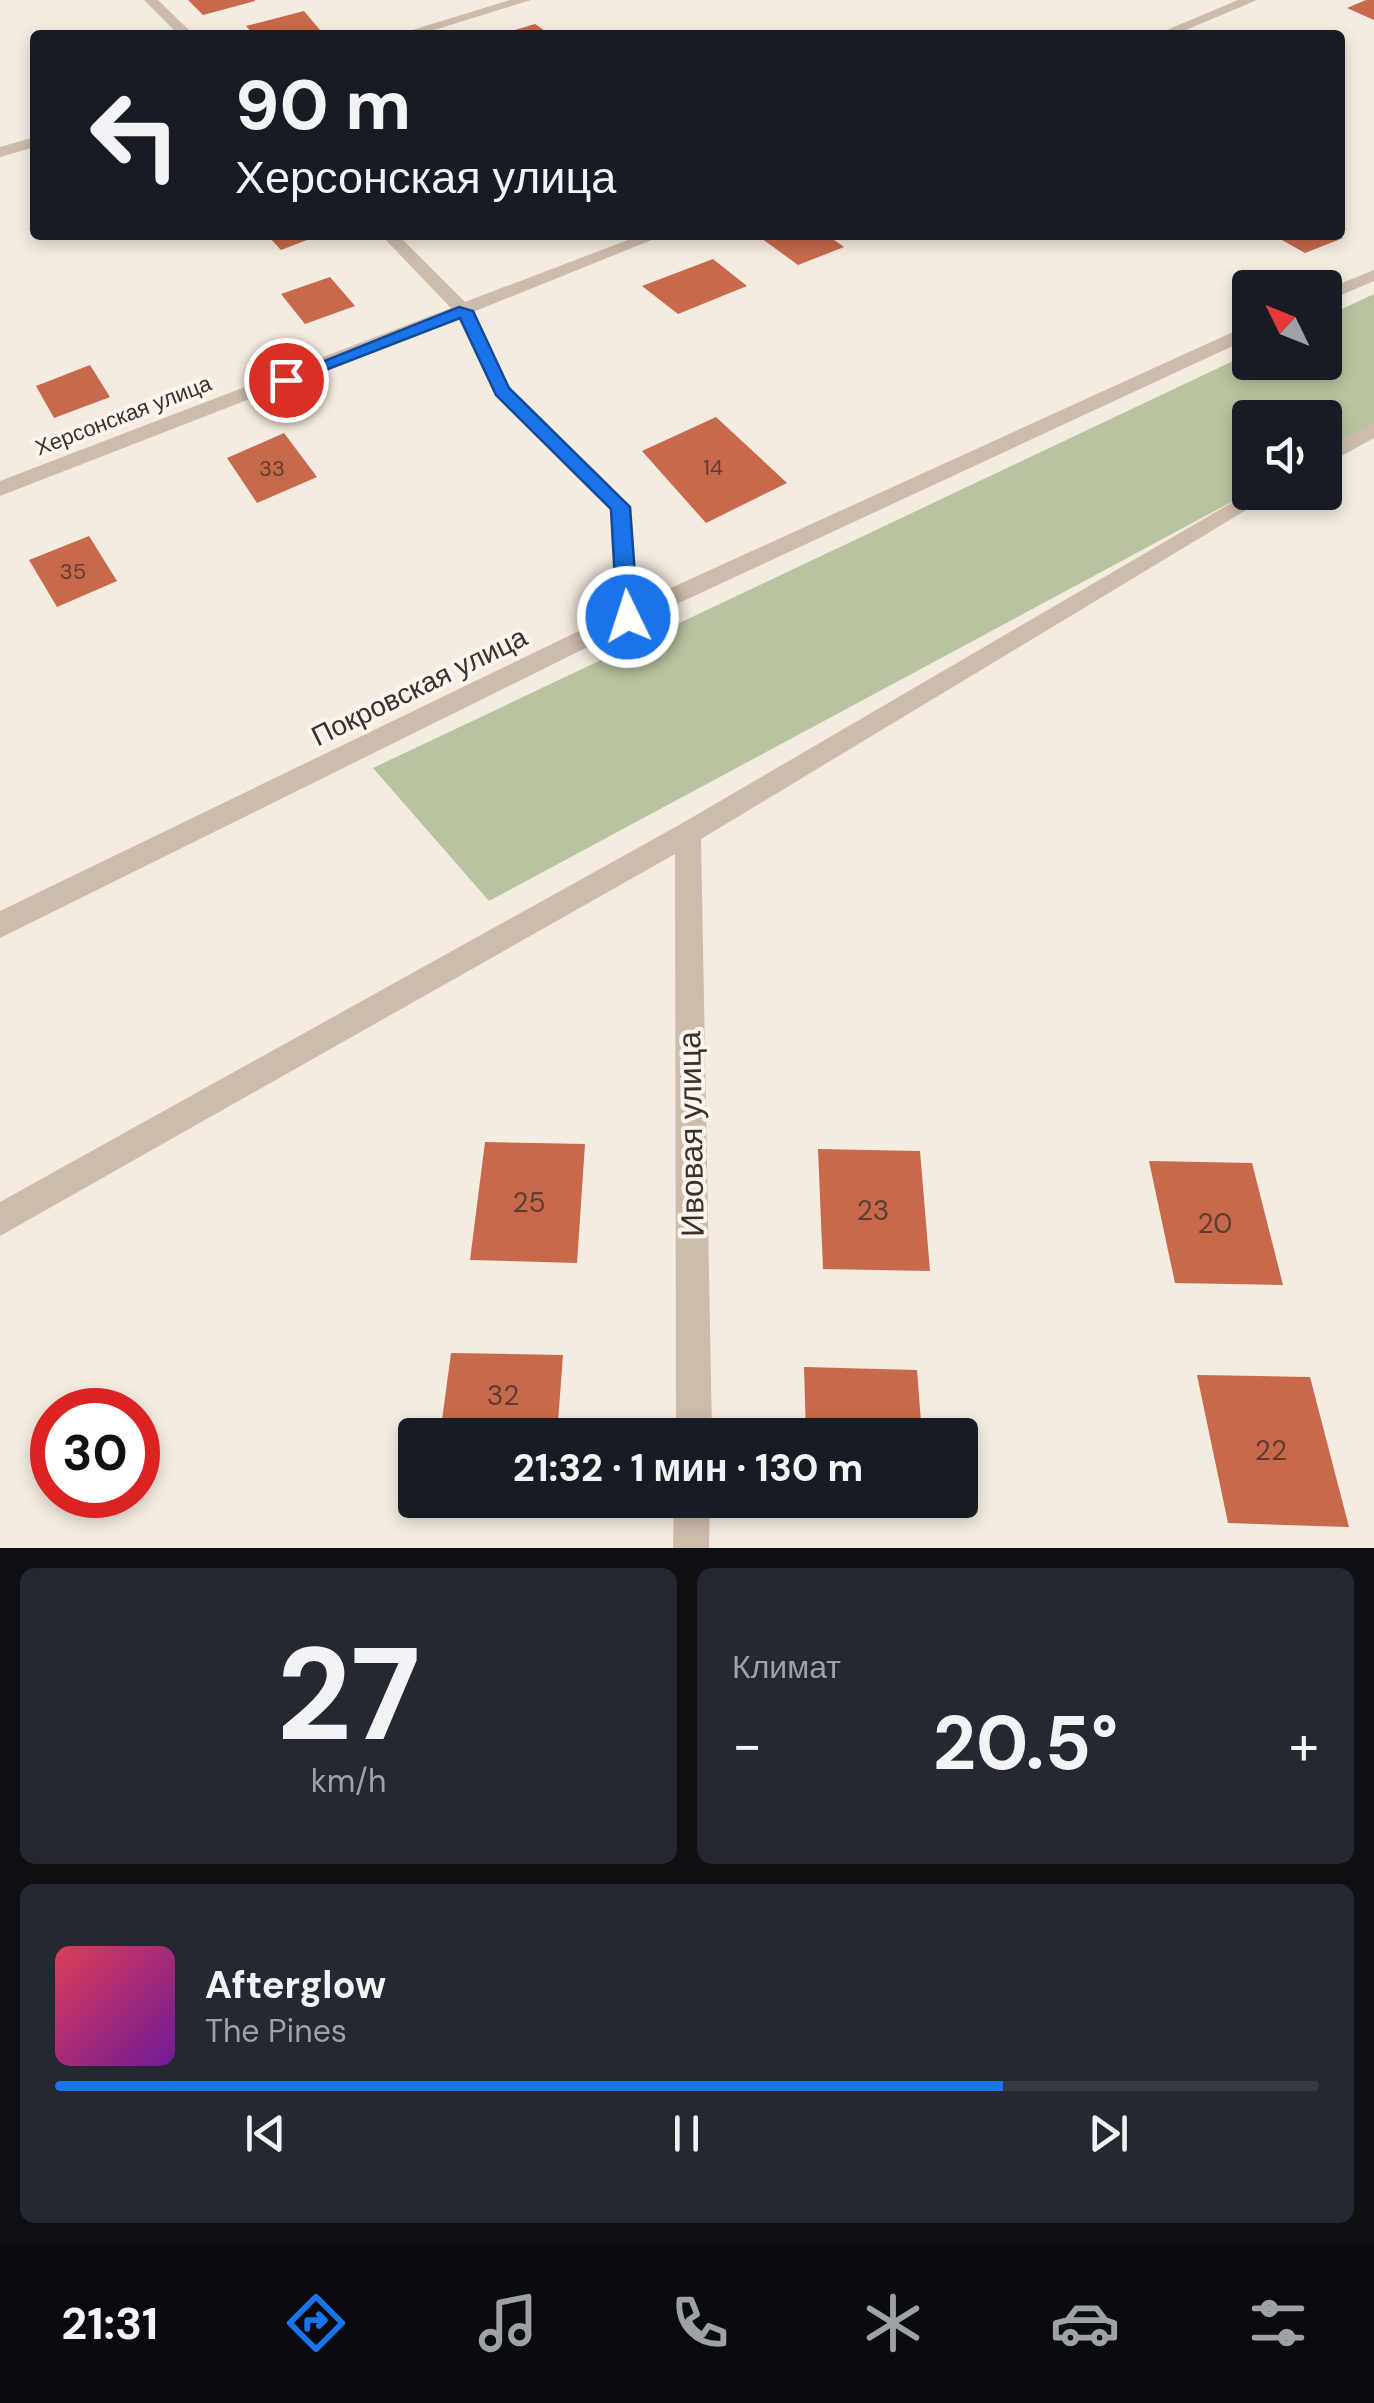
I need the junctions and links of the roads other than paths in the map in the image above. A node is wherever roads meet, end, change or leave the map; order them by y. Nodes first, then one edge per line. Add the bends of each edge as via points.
1 (150, 0) edge
2 (524, 0) edge
3 (1250, 0) edge
4 (182, 30) edge
5 (420, 30) edge
6 (1175, 30) edge
7 (30, 143) edge
8 (0, 152) edge
9 (394, 240) edge
10 (643, 240) edge
11 (1374, 274) edge
12 (1342, 289) edge
13 (464, 311) junction
14 (1232, 340) edge
15 (1374, 429) edge
16 (1342, 448) edge
17 (0, 489) edge
18 (1235, 510) edge
19 (628, 617) junction
20 (688, 833) junction
21 (0, 925) edge
22 (0, 1220) edge
23 (694, 1418) edge
24 (692, 1518) edge
25 (691, 1548) edge

1 - 4 street
2 - 5 street
3 - 6 street
7 - 8 street
9 - 13 street
10 - 13 street, Херсонская улица
11 - 12 street
13 - 17 street, Херсонская улица
13 - 19 street via 502,391 621,507
14 - 19 street, Покровская улица
15 - 16 street
18 - 20 street
19 - 21 street, Покровская улица
20 - 22 street
20 - 23 street, Ивовая улица
24 - 25 street

